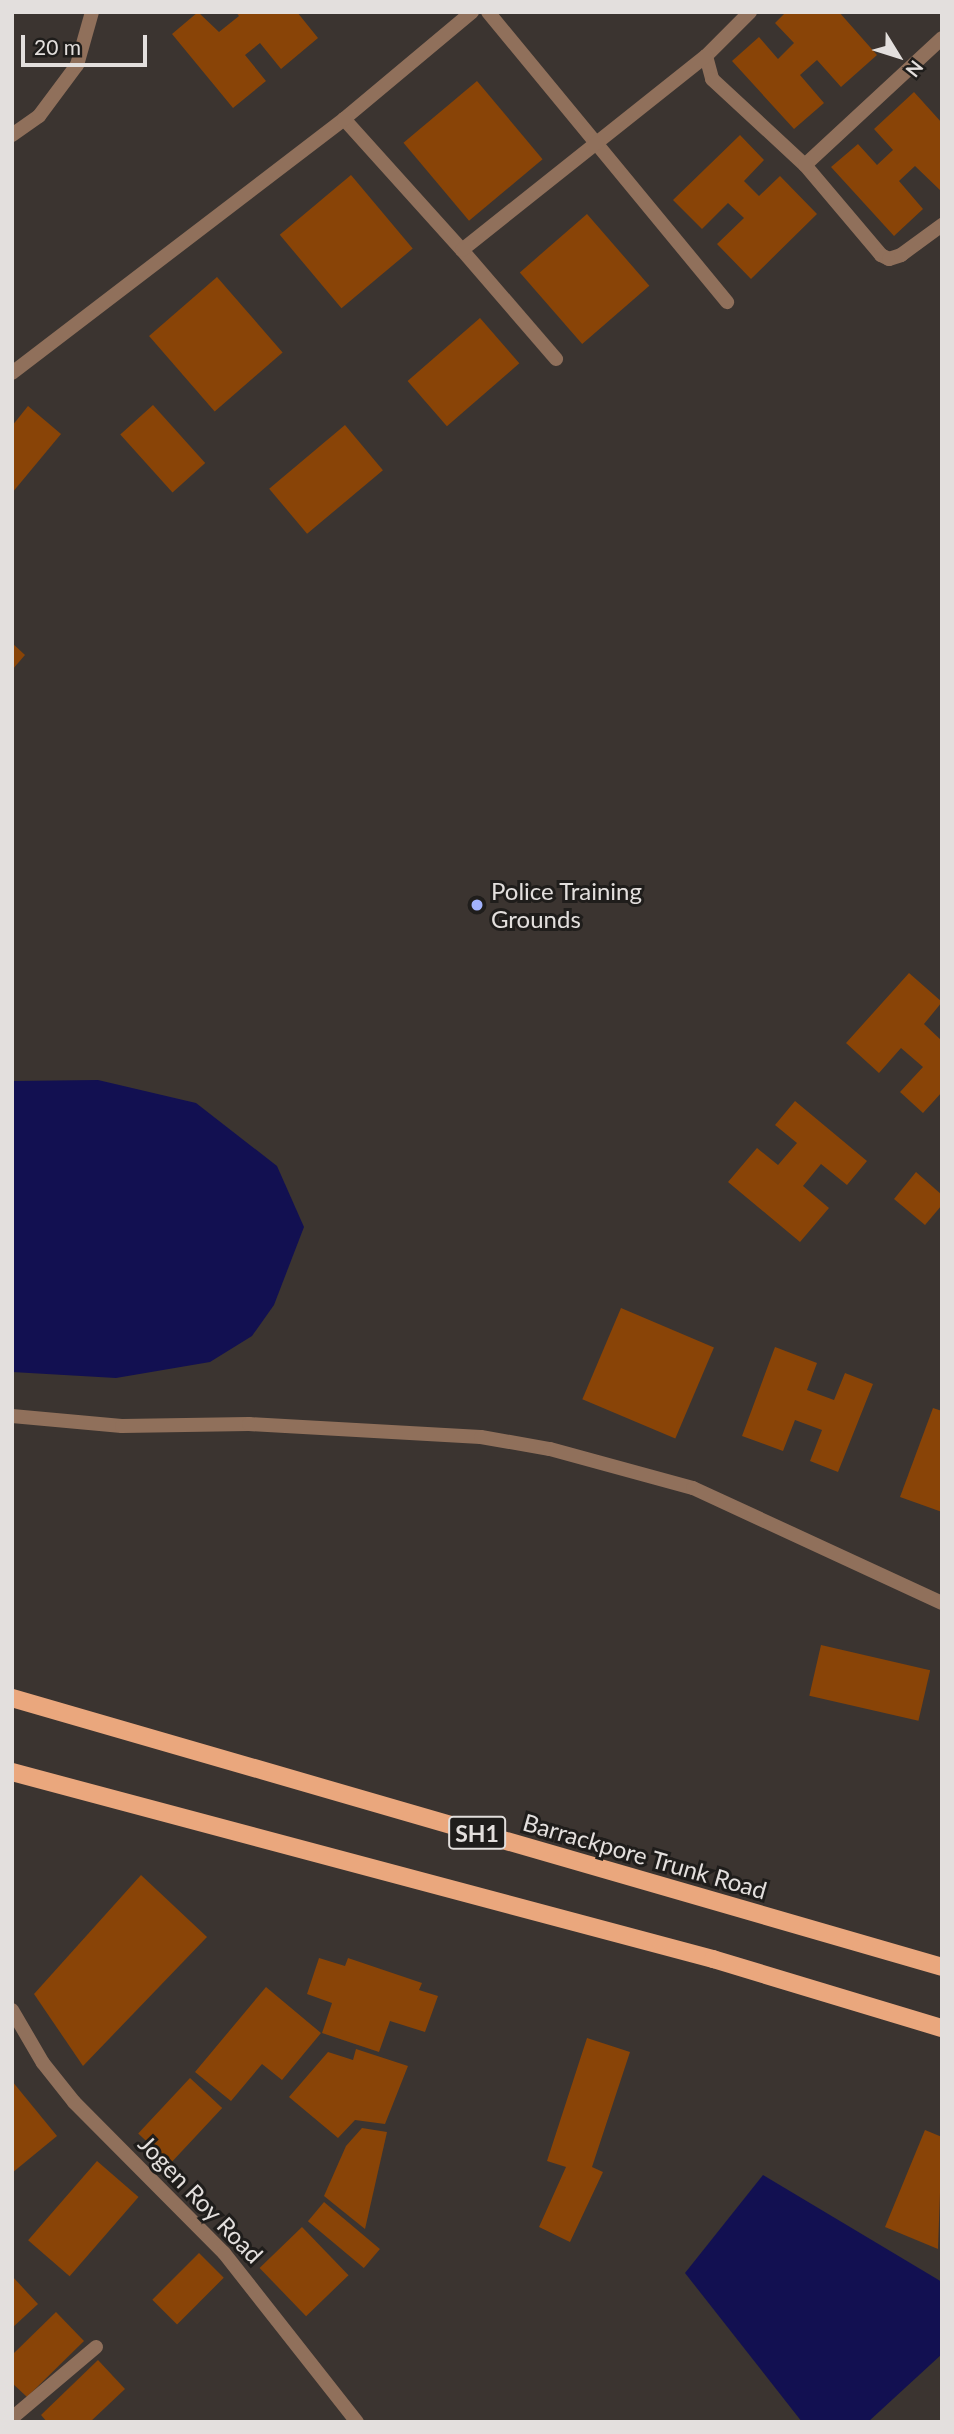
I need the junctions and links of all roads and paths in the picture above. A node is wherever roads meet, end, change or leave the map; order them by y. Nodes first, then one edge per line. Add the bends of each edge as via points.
1 (92, 12) edge
2 (472, 12) edge
3 (488, 12) edge
4 (750, 12) edge
5 (942, 38) edge
6 (706, 56) junction
7 (344, 119) junction
8 (12, 135) edge
9 (596, 144) junction
10 (806, 165) junction
11 (942, 225) edge
12 (462, 250) junction
13 (727, 302) dead end
14 (556, 359) dead end
15 (12, 373) edge
16 (12, 1416) edge
17 (942, 1602) edge
18 (12, 1698) edge
19 (12, 1772) edge
20 (942, 1967) edge
21 (12, 2010) edge
22 (942, 2028) edge
23 (96, 2347) dead end
24 (12, 2418) edge
25 (356, 2422) edge

1 - 8 street via 77,65 39,116
2 - 7 street
3 - 9 street
4 - 6 street
5 - 10 street
6 - 9 street
6 - 10 street via 712,79
7 - 12 street
7 - 15 street
9 - 12 street
9 - 13 street
10 - 11 street via 852,225 889,259 909,251
12 - 14 street
16 - 17 street via 122,1426 249,1424 481,1437 550,1449 693,1488
18 - 20 main road, Barrackpore Trunk Road / SH1
19 - 22 main road, SH1 via 713,1959
21 - 25 street, Jogen Roy Road via 74,2102 224,2253
23 - 24 street

